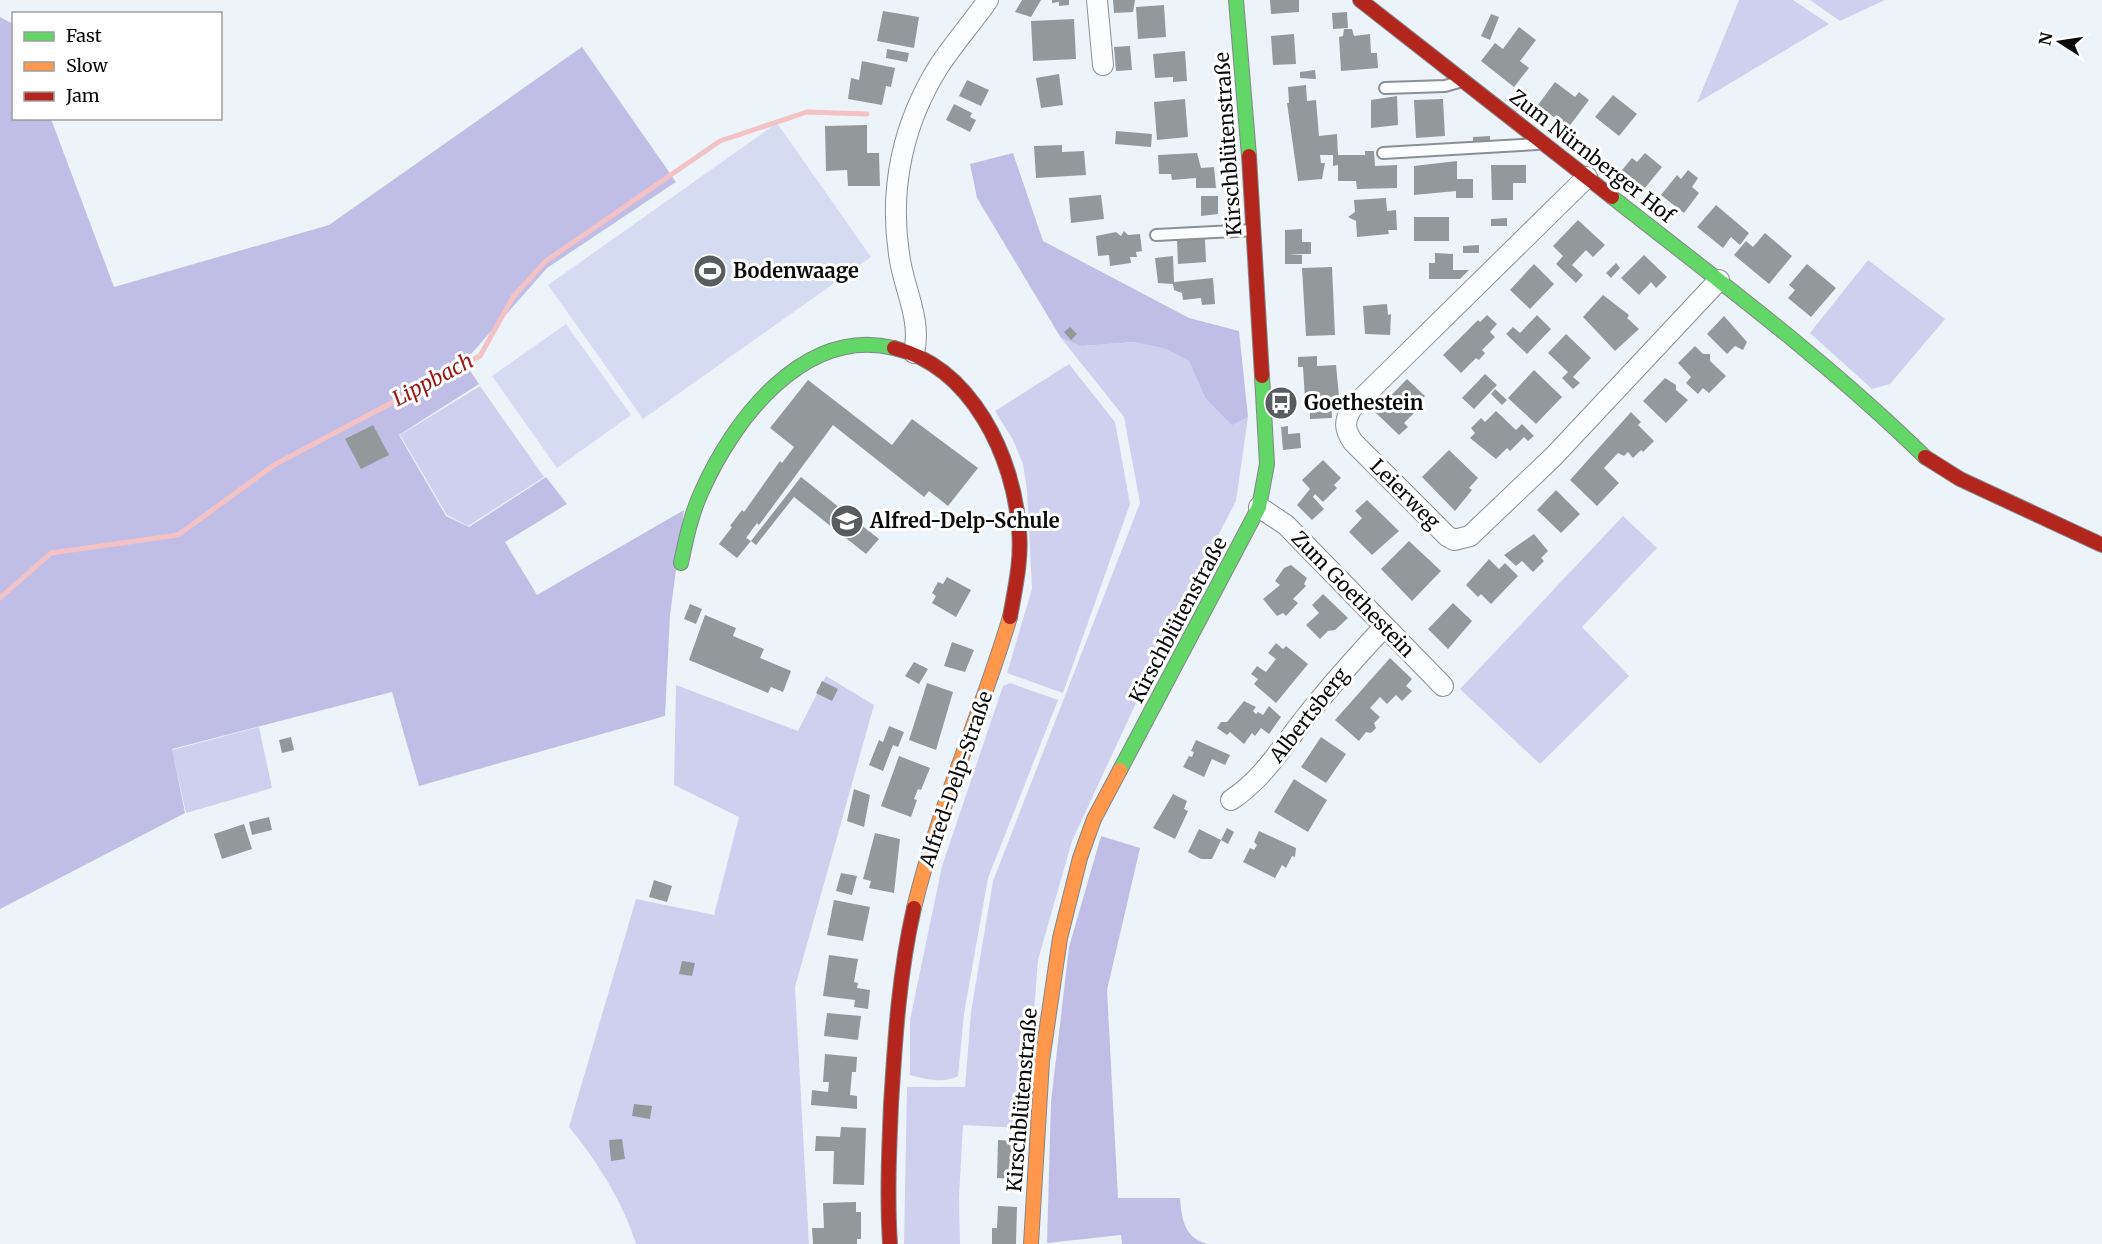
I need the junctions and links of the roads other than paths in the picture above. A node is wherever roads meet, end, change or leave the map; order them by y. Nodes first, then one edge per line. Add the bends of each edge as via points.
1 (988, 0) edge
2 (1097, 0) edge
3 (1236, 0) edge
4 (1360, 0) edge
5 (1102, 65) dead end
6 (1462, 80) junction
7 (1385, 88) dead end
8 (1544, 143) junction
9 (1383, 153) dead end
10 (1587, 177) junction
11 (1255, 230) junction
12 (1156, 235) dead end
13 (1719, 280) junction
14 (915, 353) junction
15 (1259, 507) junction
16 (2102, 545) edge
17 (681, 563) dead end
18 (1384, 627) junction
19 (1443, 686) dead end
20 (1231, 800) dead end
21 (890, 1244) edge
22 (1031, 1244) edge

1 - 14 street via 940,65 903,145 896,232 917,328
2 - 5 street
3 - 11 street, Kirschblütenstraße
4 - 6 street, Zum Nürnberger Hof
6 - 7 lane via 1445,86
6 - 8 street, Zum Nürnberger Hof
8 - 9 lane
8 - 10 street, Zum Nürnberger Hof
10 - 13 street, Zum Nürnberger Hof
10 - 13 street, Leierweg via 1347,417 1345,425 1353,442 1446,536 1454,540 1470,536 1554,456
11 - 12 lane
11 - 15 street, Kirschblütenstraße via 1267,464
13 - 16 street, Zum Nürnberger Hof via 1800,344 1927,459 1960,479
14 - 17 street, Alfred-Delp-Straße via 885,345 855,344 834,348 791,371 754,410 714,465 687,526
14 - 21 street, Alfred-Delp-Straße via 965,392 998,440 1011,474 1018,519 1019,569 1007,637 928,850 898,992 889,1162
15 - 18 street, Zum Goethestein via 1286,525
15 - 22 street, Kirschblütenstraße via 1094,819 1079,858 1067,901 1049,1008 1038,1101
18 - 19 street, Zum Goethestein
18 - 20 street, Albertsberg via 1336,679 1270,765

